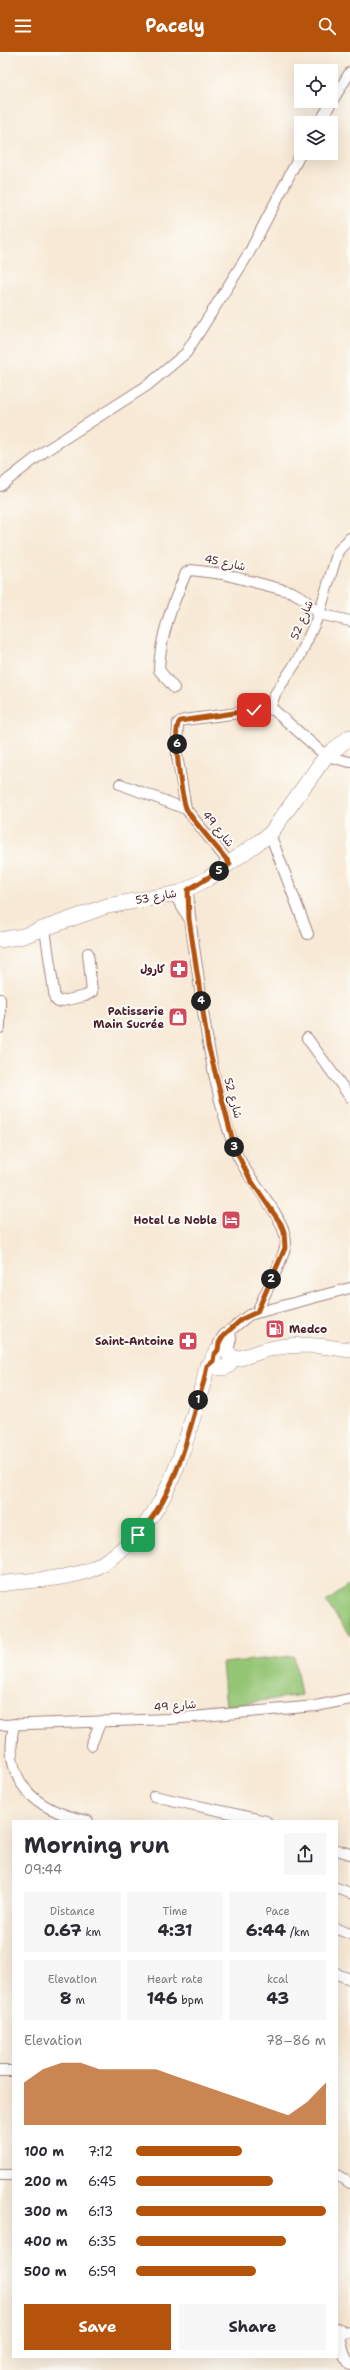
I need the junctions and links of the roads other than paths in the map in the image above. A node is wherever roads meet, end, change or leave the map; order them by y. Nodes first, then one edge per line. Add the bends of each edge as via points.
1 (350, 72) edge
2 (323, 116) edge
3 (297, 160) edge
4 (5, 476) edge
5 (0, 486) edge
6 (350, 538) edge
7 (319, 614) junction
8 (350, 621) edge
9 (174, 688) dead end
10 (270, 709) junction
11 (350, 737) edge
12 (326, 756) junction
13 (350, 762) edge
14 (120, 784) dead end
15 (186, 809) junction
16 (270, 834) junction
17 (230, 864) junction
18 (181, 892) junction
19 (45, 929) junction
20 (308, 934) dead end
21 (0, 940) edge
22 (88, 953) dead end
23 (0, 999) edge
24 (0, 1028) edge
25 (307, 1038) dead end
26 (350, 1096) edge
27 (350, 1288) edge
28 (257, 1312) junction
29 (350, 1350) edge
30 (223, 1357) junction
31 (0, 1584) edge
32 (350, 1699) edge
33 (101, 1721) junction
34 (0, 1724) edge
35 (14, 1724) junction
36 (91, 1745) dead end
37 (154, 1796) dead end
38 (83, 1820) edge
39 (262, 1820) edge
40 (338, 1850) edge
41 (350, 1854) edge
42 (338, 1888) edge
43 (350, 1893) edge
44 (338, 1929) edge
45 (350, 1934) edge
46 (338, 1974) edge
47 (350, 1979) edge
48 (0, 2071) edge
49 (12, 2071) edge
50 (0, 2175) edge
51 (12, 2175) edge
52 (338, 2176) edge
53 (350, 2184) edge
54 (338, 2329) edge
55 (350, 2332) edge
56 (350, 2365) edge

1 - 2 street
3 - 4 street via 249,253 186,353 148,385
4 - 5 street
6 - 7 street, شارع 52 via 338,551
7 - 8 street
7 - 9 street, شارع 45 via 303,598 292,592 223,574 189,571 172,607 159,658 159,670
7 - 10 street, شارع 52 via 299,658 275,694
10 - 12 street
10 - 15 street via 184,720 178,723 177,755
11 - 12 street, شارع 53
12 - 13 street
12 - 16 street, شارع 53
14 - 15 street, شارع 49
15 - 17 street, شارع 49
16 - 17 street, شارع 53
16 - 20 street
17 - 18 street, شارع 53
18 - 19 street, شارع 53 via 107,906
18 - 28 street, شارع 52 via 189,919 208,1045 235,1149 250,1179 284,1232 285,1248
19 - 21 street, شارع 53
19 - 22 street via 55,999 58,1002 86,996 92,992
23 - 24 street
25 - 26 street
27 - 28 street
28 - 30 street via 242,1319 230,1332 231,1338
29 - 30 street via 303,1345 256,1352 248,1349
30 - 31 street via 207,1366 167,1492 155,1514 138,1535 89,1571 70,1576
32 - 33 street, شارع 49 via 316,1706 170,1719
33 - 35 street, شارع 49
33 - 36 street
34 - 35 street, شارع 49
35 - 38 street via 10,1742 12,1765 22,1786 51,1810
37 - 39 street
40 - 41 street
42 - 43 street
44 - 45 street
46 - 47 street
48 - 49 street
50 - 51 street
52 - 53 street
54 - 55 street via 344,2333
54 - 56 street via 345,2357

